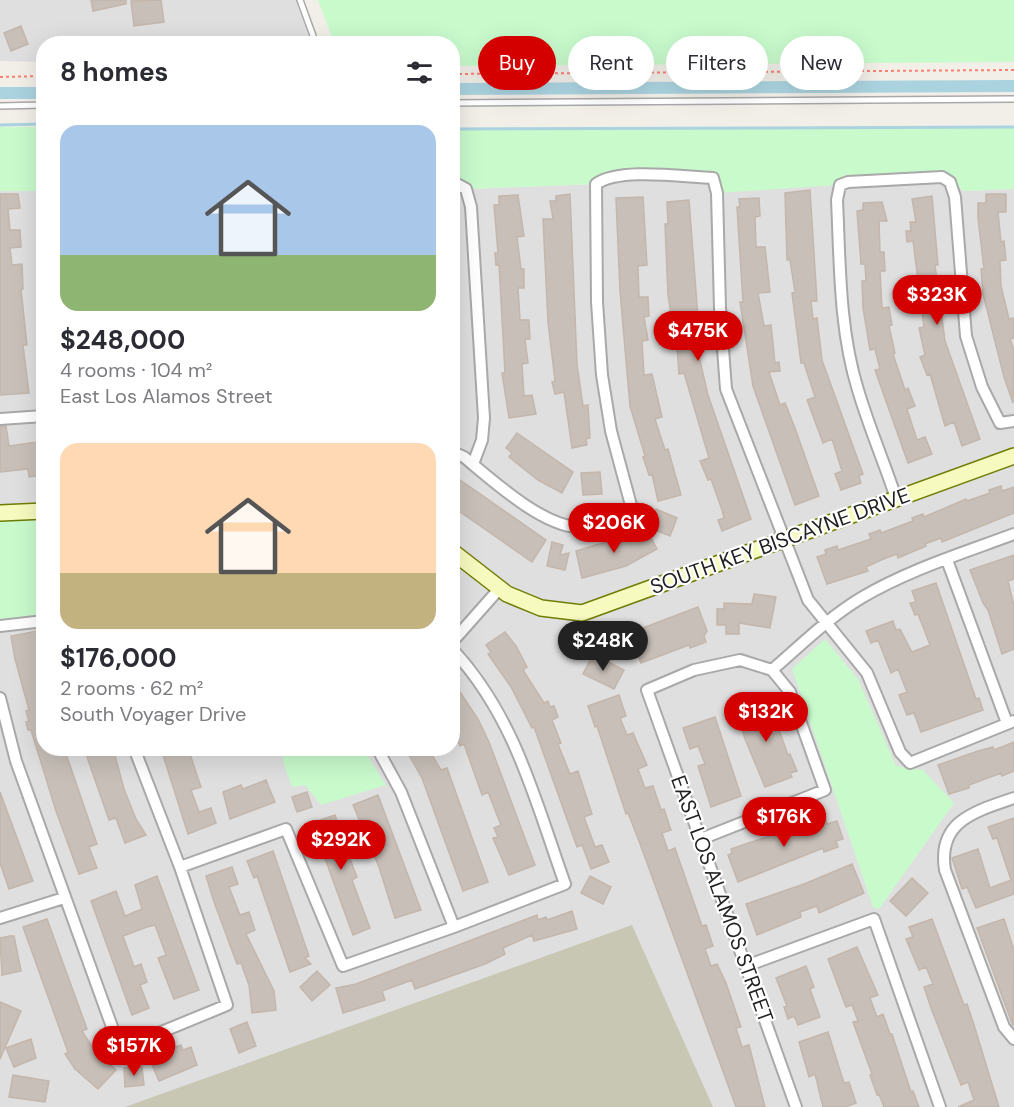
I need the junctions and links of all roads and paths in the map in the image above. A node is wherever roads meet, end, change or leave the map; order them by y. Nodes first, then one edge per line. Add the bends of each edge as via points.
1 (300, 0) edge
2 (313, 36) edge
3 (1014, 69) edge
4 (460, 74) edge
5 (0, 76) edge
6 (36, 76) edge
7 (1014, 99) edge
8 (460, 103) edge
9 (36, 105) edge
10 (0, 106) edge
11 (460, 186) edge
12 (36, 417) edge
13 (0, 419) edge
14 (1014, 421) edge
15 (1014, 456) edge
16 (460, 457) edge
17 (473, 465) junction
18 (896, 498) junction
19 (36, 511) edge
20 (0, 513) edge
21 (1014, 534) edge
22 (784, 540) junction
23 (460, 557) edge
24 (946, 560) junction
25 (500, 588) junction
26 (36, 622) edge
27 (825, 623) junction
28 (0, 626) edge
29 (460, 633) edge
30 (460, 658) edge
31 (772, 670) junction
32 (0, 698) edge
33 (1011, 722) edge
34 (137, 756) edge
35 (381, 756) edge
36 (1014, 798) edge
37 (701, 839) junction
38 (180, 867) junction
39 (64, 898) junction
40 (0, 918) edge
41 (454, 927) junction
42 (746, 966) junction
43 (1014, 1039) edge
44 (796, 1107) edge
45 (940, 1107) edge

1 - 2 lane
3 - 4 path
5 - 6 path
7 - 8 lane
9 - 10 lane
11 - 17 street via 466,189 471,207 484,418 482,440
12 - 13 street
14 - 18 street via 1000,423 982,387 966,336 955,197 950,182 942,177 840,184 837,200 843,315 849,351 858,389
15 - 18 street, SOUTH KEY BISCAYNE DRIVE
16 - 17 street
17 - 22 street via 558,524 581,527 632,509 611,431 602,375 596,184 606,177 631,175 713,178 717,194 726,389
18 - 22 street, SOUTH KEY BISCAYNE DRIVE
19 - 20 street
21 - 24 street
22 - 25 street, SOUTH KEY BISCAYNE DRIVE via 582,613 541,608
22 - 27 street via 808,600
23 - 25 street, SOUTH KEY BISCAYNE DRIVE
24 - 27 street via 885,585
24 - 33 street
25 - 29 street
26 - 28 street
27 - 31 street
27 - 33 street via 867,673 900,752 910,763
30 - 41 street via 496,705 512,737 565,884
31 - 37 street via 790,693 825,790
31 - 37 street, EAST LOS ALAMOS STREET via 740,660 694,670 647,690
32 - 39 street via 16,761
34 - 38 street
35 - 41 street via 401,792
36 - 43 street via 963,818 951,834 943,856 1004,1027
37 - 42 street, EAST LOS ALAMOS STREET
38 - 39 street via 227,1005 120,1049
38 - 41 street via 286,829 344,966
39 - 40 street
42 - 44 street, EAST LOS ALAMOS STREET
42 - 45 street via 874,919

